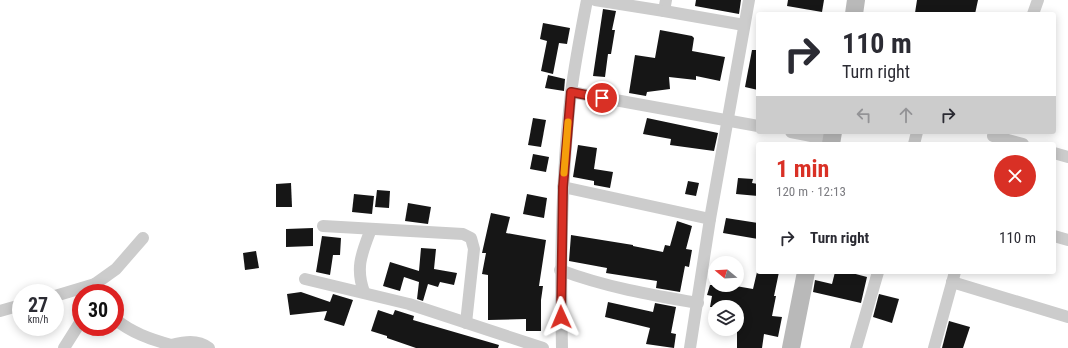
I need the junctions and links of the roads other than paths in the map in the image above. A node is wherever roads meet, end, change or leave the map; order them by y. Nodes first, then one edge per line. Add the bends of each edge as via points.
1 (587, 0) edge
2 (595, 0) edge
3 (749, 0) edge
4 (856, 0) edge
5 (1038, 0) edge
6 (665, 5) edge
7 (854, 12) edge
8 (1034, 12) edge
9 (744, 25) junction
10 (571, 92) junction
11 (727, 120) junction
12 (756, 126) edge
13 (803, 134) edge
14 (993, 137) edge
15 (832, 139) edge
16 (1014, 142) edge
17 (1056, 154) edge
18 (1068, 157) edge
19 (563, 187) junction
20 (710, 219) junction
21 (323, 226) dead end
22 (371, 229) junction
23 (1056, 237) edge
24 (143, 238) dead end
25 (1068, 240) edge
26 (560, 270) junction
27 (806, 274) edge
28 (877, 274) edge
29 (953, 277) edge
30 (305, 279) dead end
31 (101, 284) edge
32 (364, 292) junction
33 (698, 303) junction
34 (12, 308) edge
35 (0, 311) edge
36 (1068, 317) edge
37 (466, 323) junction
38 (124, 326) edge
39 (72, 335) edge
40 (170, 347) edge
41 (64, 348) edge
42 (209, 348) edge
43 (543, 348) edge
44 (562, 348) edge
45 (690, 348) edge
46 (791, 348) edge
47 (856, 348) edge
48 (934, 348) edge

1 - 10 street
2 - 6 street
3 - 9 street
4 - 7 street
5 - 8 street
6 - 9 street
9 - 11 street
10 - 11 street
10 - 19 street
11 - 12 street
11 - 20 street
13 - 15 street
14 - 16 street
17 - 18 street
19 - 20 street
19 - 26 street
20 - 33 street
21 - 22 street
22 - 32 street via 359,267 359,278
22 - 37 street via 463,234 471,238 474,249
23 - 25 street
24 - 31 street
26 - 33 street via 620,289
26 - 44 street
27 - 46 street
28 - 47 street
29 - 36 street
29 - 48 street
30 - 32 street
32 - 37 street
33 - 45 street
34 - 35 street
37 - 43 street
38 - 40 street
39 - 41 street
40 - 42 street via 186,342 199,342

